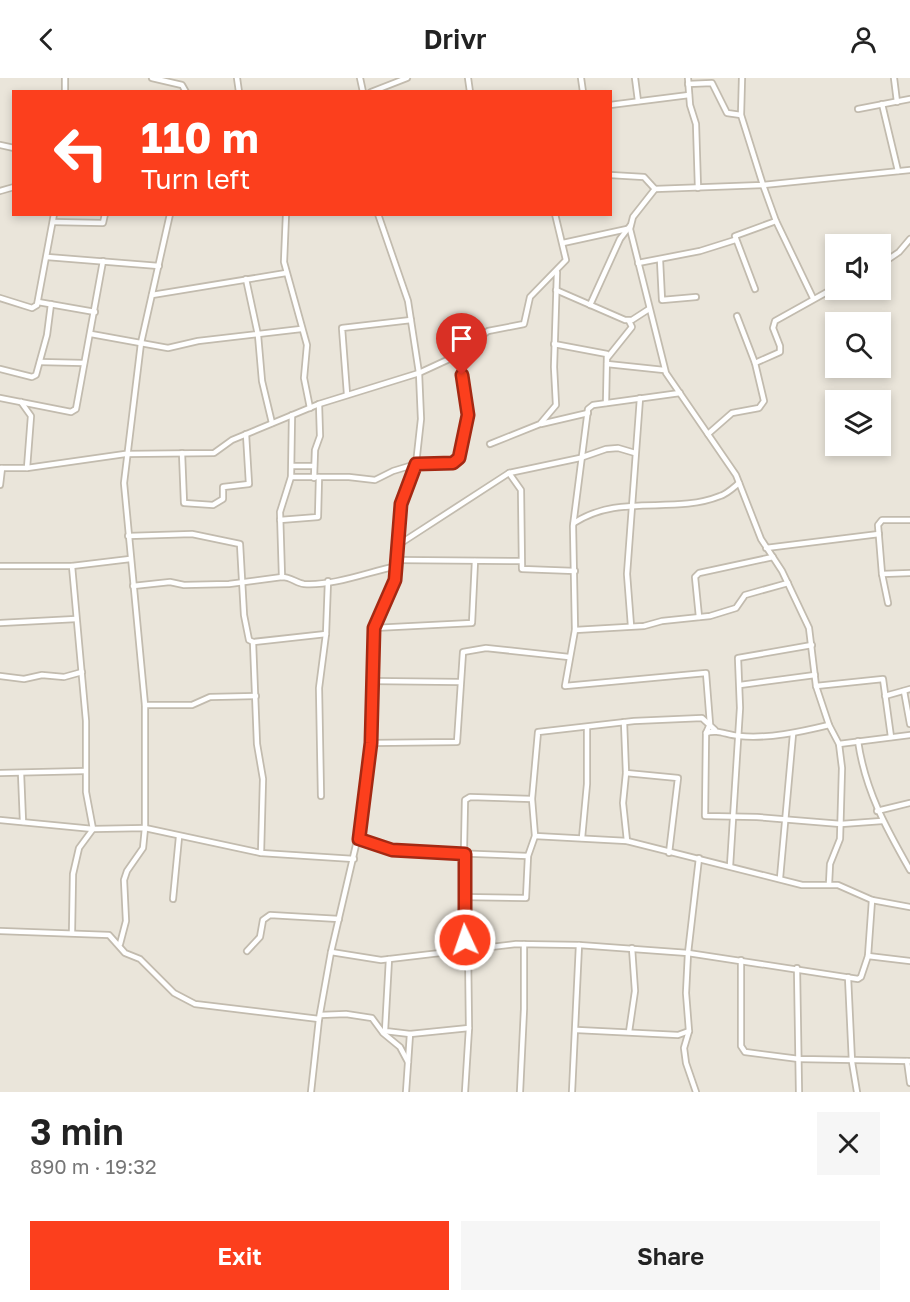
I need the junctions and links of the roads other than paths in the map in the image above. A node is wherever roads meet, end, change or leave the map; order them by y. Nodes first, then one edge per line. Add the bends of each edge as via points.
1 (152, 78) edge
2 (407, 78) edge
3 (635, 78) edge
4 (742, 78) edge
5 (894, 78) edge
6 (163, 79) edge
7 (688, 81) edge
8 (185, 90) edge
9 (376, 90) edge
10 (689, 95) junction
11 (910, 99) edge
12 (638, 101) junction
13 (897, 102) junction
14 (882, 104) junction
15 (612, 105) edge
16 (858, 109) dead end
17 (741, 115) junction
18 (910, 170) edge
19 (897, 171) junction
20 (612, 175) edge
21 (763, 185) junction
22 (698, 188) junction
23 (655, 189) junction
24 (54, 216) edge
25 (105, 216) edge
26 (170, 216) edge
27 (286, 216) edge
28 (379, 216) edge
29 (555, 216) edge
30 (776, 221) junction
31 (53, 222) junction
32 (629, 228) junction
33 (910, 239) edge
34 (735, 240) junction
35 (562, 243) junction
36 (47, 256) junction
37 (891, 257) edge
38 (660, 260) junction
39 (103, 261) junction
40 (638, 263) junction
41 (159, 266) junction
42 (556, 272) junction
43 (286, 273) junction
44 (246, 279) junction
45 (755, 289) dead end
46 (556, 290) junction
47 (825, 292) edge
48 (152, 295) junction
49 (696, 297) dead end
50 (0, 298) edge
51 (813, 298) junction
52 (38, 302) junction
53 (51, 304) junction
54 (590, 305) junction
55 (649, 309) junction
56 (95, 312) junction
57 (737, 316) dead end
58 (411, 320) junction
59 (629, 321) junction
60 (301, 329) junction
61 (91, 334) junction
62 (258, 335) junction
63 (141, 343) junction
64 (554, 344) junction
65 (458, 355) junction
66 (608, 357) junction
67 (40, 362) junction
68 (84, 363) junction
69 (755, 363) junction
70 (608, 364) junction
71 (0, 369) edge
72 (664, 369) junction
73 (419, 373) junction
74 (680, 393) junction
75 (347, 394) junction
76 (0, 398) edge
77 (640, 398) junction
78 (21, 402) junction
79 (606, 403) junction
80 (319, 404) junction
81 (310, 408) junction
82 (588, 413) junction
83 (292, 415) junction
84 (272, 423) junction
85 (538, 425) junction
86 (246, 434) junction
87 (708, 434) junction
88 (490, 444) dead end
89 (182, 453) junction
90 (635, 453) junction
91 (125, 454) junction
92 (580, 458) junction
93 (416, 464) junction
94 (314, 465) junction
95 (292, 466) junction
96 (1, 468) edge
97 (27, 468) junction
98 (509, 473) junction
99 (291, 477) junction
100 (317, 477) junction
101 (739, 483) junction
102 (0, 485) edge
103 (632, 505) junction
104 (280, 520) junction
105 (910, 520) edge
106 (574, 523) junction
107 (879, 534) junction
108 (128, 536) junction
109 (398, 545) junction
110 (766, 548) junction
111 (773, 557) junction
112 (130, 559) junction
113 (397, 560) junction
114 (475, 561) junction
115 (521, 561) junction
116 (0, 566) edge
117 (72, 566) junction
118 (397, 566) junction
119 (575, 571) junction
120 (910, 573) edge
121 (882, 574) junction
122 (282, 577) junction
123 (328, 581) junction
124 (241, 582) junction
125 (788, 583) junction
126 (133, 586) junction
127 (888, 603) dead end
128 (699, 617) junction
129 (76, 619) junction
130 (0, 623) edge
131 (631, 626) junction
132 (374, 628) junction
133 (575, 630) junction
134 (326, 634) junction
135 (253, 642) junction
136 (812, 645) junction
137 (569, 657) junction
138 (82, 672) junction
139 (815, 675) junction
140 (0, 676) edge
141 (372, 681) junction
142 (459, 682) junction
143 (740, 685) junction
144 (816, 686) junction
145 (907, 690) edge
146 (256, 696) junction
147 (885, 696) junction
148 (145, 705) junction
149 (624, 722) junction
150 (710, 724) junction
151 (910, 724) edge
152 (829, 725) junction
153 (587, 727) junction
154 (715, 730) junction
155 (706, 733) junction
156 (793, 734) junction
157 (910, 735) edge
158 (738, 736) junction
159 (891, 737) junction
160 (858, 741) junction
161 (371, 743) junction
162 (839, 744) junction
163 (85, 771) junction
164 (0, 773) edge
165 (21, 773) junction
166 (626, 773) junction
167 (321, 796) dead end
168 (532, 800) junction
169 (910, 803) edge
170 (877, 811) junction
171 (732, 817) junction
172 (0, 820) edge
173 (785, 821) junction
174 (882, 821) junction
175 (23, 822) junction
176 (842, 824) junction
177 (145, 828) junction
178 (93, 829) junction
179 (535, 836) junction
180 (179, 837) junction
181 (582, 838) junction
182 (359, 839) junction
183 (627, 841) junction
184 (261, 853) junction
185 (669, 853) junction
186 (465, 854) junction
187 (528, 856) junction
188 (699, 858) junction
189 (354, 859) junction
190 (730, 866) junction
191 (910, 870) edge
192 (780, 878) junction
193 (829, 884) junction
194 (463, 897) junction
195 (173, 899) dead end
196 (872, 900) junction
197 (910, 907) edge
198 (339, 918) junction
199 (0, 931) edge
200 (72, 932) junction
201 (120, 944) junction
202 (524, 944) junction
203 (579, 945) junction
204 (468, 948) junction
205 (632, 948) junction
206 (247, 951) dead end
207 (332, 952) junction
208 (688, 953) junction
209 (868, 956) junction
210 (389, 959) junction
211 (741, 960) junction
212 (910, 961) edge
213 (797, 968) junction
214 (848, 977) junction
215 (319, 1017) junction
216 (469, 1028) junction
217 (577, 1030) junction
218 (689, 1031) junction
219 (629, 1032) junction
220 (410, 1034) junction
221 (799, 1059) junction
222 (908, 1061) edge
223 (408, 1062) junction
224 (852, 1062) junction
225 (910, 1083) edge
226 (310, 1092) edge
227 (406, 1092) edge
228 (465, 1092) edge
229 (520, 1092) edge
230 (572, 1092) edge
231 (696, 1092) edge
232 (799, 1092) edge
233 (857, 1092) edge

1 - 6 street
2 - 9 street
3 - 12 street
4 - 17 street
5 - 13 street
6 - 8 street
7 - 10 street
7 - 17 street via 712,83 727,113
10 - 12 street
10 - 22 street via 696,124
11 - 13 street
12 - 15 street
13 - 14 street
14 - 16 street
14 - 19 street
17 - 21 street
18 - 19 street
19 - 21 street
20 - 23 street via 644,177
21 - 22 street
21 - 30 street
22 - 23 street
23 - 32 street
24 - 31 street
25 - 31 street via 103,223
26 - 41 street
27 - 43 street
28 - 58 street
29 - 35 street
30 - 34 street via 736,234
30 - 51 street
31 - 36 street
32 - 35 street
32 - 40 street
32 - 54 street via 620,239
33 - 37 street
34 - 38 street
34 - 45 street
35 - 42 street via 566,260
36 - 39 street
36 - 52 street
38 - 40 street
38 - 49 street via 662,300
39 - 41 street
39 - 56 street
40 - 55 street
41 - 48 street
42 - 46 street
42 - 65 street via 530,297 524,324 482,334
43 - 44 street
43 - 60 street
44 - 48 street
44 - 62 street
46 - 54 street
46 - 64 street
47 - 51 street
48 - 63 street
50 - 52 street via 32,308
51 - 69 street via 774,321 772,328 780,352
52 - 53 street
53 - 56 street
53 - 67 street
54 - 59 street
55 - 59 street
55 - 72 street
56 - 61 street
57 - 69 street
58 - 73 street
58 - 75 street via 342,328
59 - 66 street via 632,327
60 - 62 street
60 - 81 street via 307,345 304,378
61 - 63 street
61 - 68 street
62 - 63 street via 198,340 168,348
62 - 84 street via 262,381
63 - 91 street
64 - 66 street via 606,353
64 - 85 street via 558,401
65 - 73 street
65 - 93 street via 468,415 459,458 453,463
66 - 70 street
67 - 68 street
67 - 71 street via 32,377
68 - 78 street via 74,412
69 - 87 street via 765,397 762,405 732,413
70 - 72 street
70 - 79 street
72 - 74 street
73 - 75 street
73 - 93 street via 422,419
74 - 77 street
74 - 87 street
75 - 80 street
76 - 78 street
77 - 79 street
77 - 90 street
78 - 97 street via 31,416
79 - 82 street via 593,405
80 - 81 street
80 - 94 street via 320,436
81 - 83 street
82 - 85 street
82 - 92 street
83 - 84 street
83 - 95 street
84 - 86 street
85 - 88 street
86 - 89 street via 214,453
86 - 89 street via 249,484 222,487 223,499 213,505 184,504
87 - 101 street
89 - 91 street
90 - 92 street via 606,449
90 - 103 street
91 - 97 street
91 - 108 street
92 - 98 street
92 - 106 street
93 - 100 street via 375,480
93 - 109 street via 401,504
94 - 95 street
94 - 100 street
95 - 99 street
96 - 97 street
96 - 102 street
98 - 109 street
98 - 115 street via 521,490
99 - 100 street
99 - 104 street
100 - 104 street via 318,517
101 - 103 street via 722,496 695,502
101 - 110 street
103 - 106 street via 616,506
103 - 131 street via 626,579
104 - 122 street
105 - 107 street via 882,520
106 - 119 street
107 - 110 street
107 - 121 street
108 - 112 street
108 - 124 street via 192,534 239,542
109 - 113 street
110 - 111 street
111 - 125 street
111 - 128 street via 699,573 695,577
112 - 117 street
112 - 126 street
113 - 114 street
113 - 118 street
114 - 115 street
114 - 132 street via 472,623
115 - 119 street via 525,571
116 - 117 street
117 - 129 street
118 - 123 street
118 - 132 street
119 - 133 street
120 - 121 street
121 - 127 street
122 - 123 street via 303,584
122 - 124 street
123 - 134 street
124 - 126 street
124 - 135 street via 249,640
125 - 128 street via 745,595 732,610
125 - 136 street via 809,628
126 - 148 street
128 - 131 street
129 - 130 street
129 - 138 street
131 - 133 street
132 - 141 street
133 - 137 street
134 - 135 street
134 - 167 street via 319,687
135 - 146 street
136 - 139 street
136 - 143 street via 741,657
137 - 142 street via 486,648 463,652
137 - 150 street via 567,687 706,673
138 - 140 street via 24,679
138 - 163 street
139 - 143 street
139 - 144 street
141 - 142 street
141 - 161 street
142 - 161 street via 457,742
143 - 158 street
144 - 147 street via 881,679
144 - 152 street
145 - 147 street
145 - 151 street
146 - 148 street via 210,697 192,705
146 - 184 street via 256,744 263,779
147 - 159 street
148 - 177 street
149 - 150 street via 702,718
149 - 153 street
149 - 166 street
150 - 154 street
150 - 155 street
152 - 156 street
152 - 162 street
153 - 168 street via 542,730 536,735
153 - 181 street
154 - 155 street
154 - 158 street
155 - 171 street via 704,815
156 - 158 street
156 - 173 street
157 - 159 street
158 - 171 street
159 - 160 street
160 - 162 street
160 - 170 street via 862,768
161 - 182 street
162 - 176 street via 843,768
163 - 165 street
163 - 178 street
164 - 165 street
165 - 175 street
166 - 183 street via 623,803
166 - 185 street via 678,778
168 - 179 street
168 - 186 street via 466,797
169 - 170 street
170 - 174 street
171 - 173 street
171 - 190 street
172 - 175 street
173 - 176 street
173 - 192 street
174 - 176 street
174 - 191 street
175 - 178 street
176 - 193 street via 830,864
177 - 178 street
177 - 180 street
177 - 201 street via 143,848 124,880 126,921
178 - 200 street via 79,848 73,874
179 - 181 street
179 - 187 street
180 - 184 street
180 - 195 street
181 - 183 street
182 - 186 street via 392,850
182 - 189 street
183 - 185 street
184 - 189 street
185 - 188 street
186 - 187 street
186 - 194 street
187 - 194 street via 526,898
188 - 190 street
188 - 208 street
189 - 198 street
190 - 192 street
192 - 193 street via 802,885
193 - 196 street
194 - 204 street
196 - 197 street
196 - 209 street
198 - 206 street via 270,915 263,920 258,940
198 - 207 street
199 - 200 street
200 - 201 street via 109,935
201 - 215 street via 125,953 140,958 174,993 195,1004
202 - 203 street
202 - 204 street
202 - 229 street
203 - 205 street
203 - 217 street
204 - 210 street
204 - 216 street
205 - 208 street
205 - 219 street via 635,991
207 - 210 street
207 - 215 street
208 - 211 street
208 - 218 street
209 - 212 street
209 - 214 street via 861,977
210 - 220 street via 384,1028 388,1033
211 - 213 street
211 - 221 street via 742,1050
213 - 214 street
213 - 221 street
214 - 224 street
215 - 223 street via 346,1014 372,1018 400,1047
215 - 226 street
216 - 220 street
216 - 228 street
217 - 219 street
217 - 230 street
218 - 219 street via 678,1035
218 - 231 street via 684,1056
220 - 223 street
221 - 224 street
221 - 232 street
222 - 224 street
222 - 225 street
223 - 227 street
224 - 233 street

